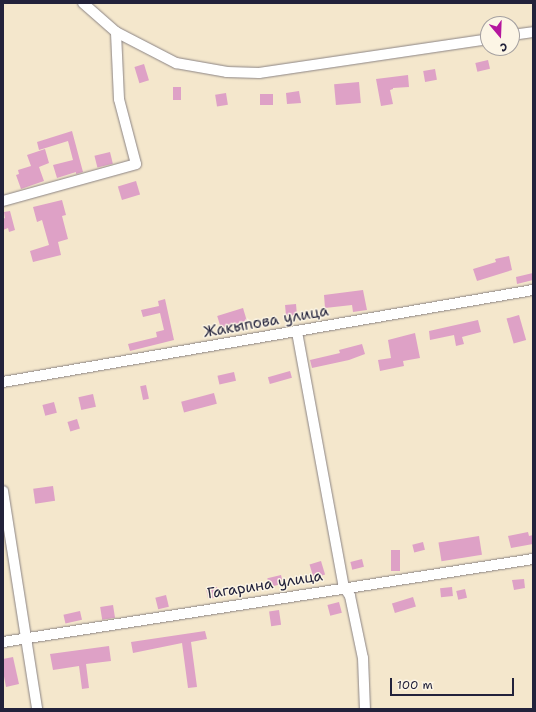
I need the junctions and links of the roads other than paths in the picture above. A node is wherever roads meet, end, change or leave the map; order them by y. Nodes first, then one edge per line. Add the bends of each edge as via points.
1 (83, 3) edge
2 (116, 32) junction
3 (533, 32) edge
4 (520, 34) edge
5 (480, 40) edge
6 (3, 201) edge
7 (533, 290) edge
8 (297, 332) junction
9 (3, 382) edge
10 (3, 491) edge
11 (533, 559) edge
12 (344, 587) junction
13 (25, 638) junction
14 (3, 642) edge
15 (37, 709) edge
16 (365, 709) edge

1 - 2 street
2 - 5 street via 176,62 227,72 259,73
2 - 6 street via 119,99 136,164
3 - 4 street
7 - 8 street, Жакыпова улица
8 - 9 street, Жакыпова улица
8 - 12 street
10 - 13 street
11 - 12 street, Гагарина улица
12 - 13 street, Гагарина улица
12 - 16 street via 350,596 363,658
13 - 14 street, Гагарина улица
13 - 15 street

